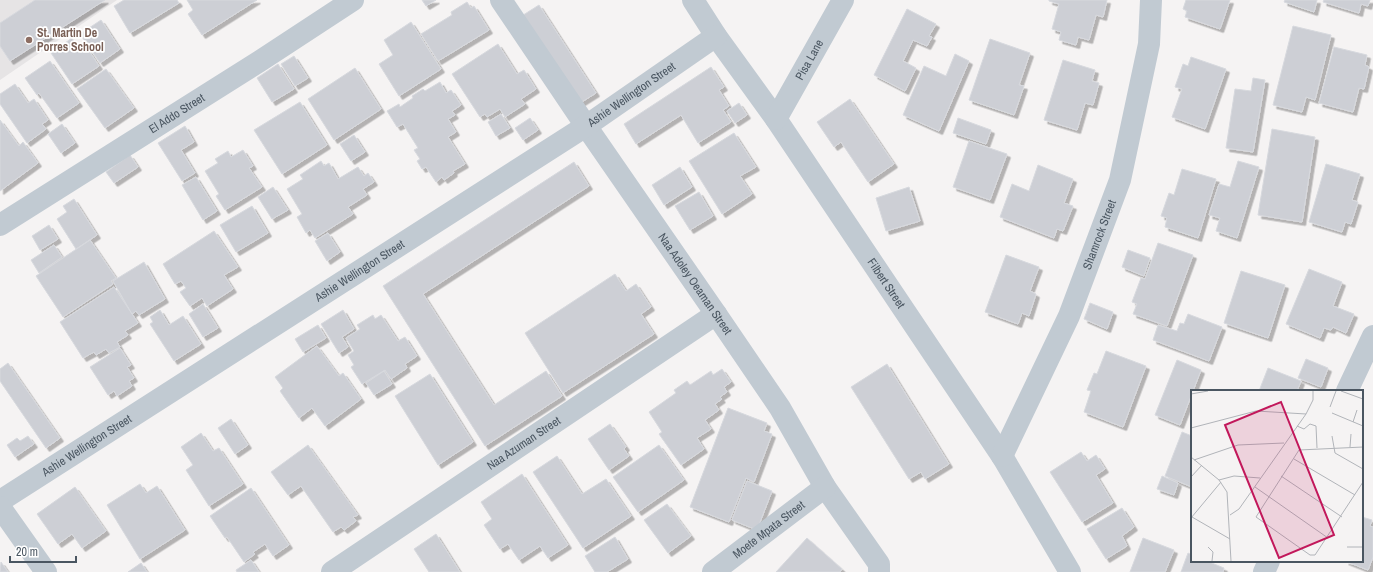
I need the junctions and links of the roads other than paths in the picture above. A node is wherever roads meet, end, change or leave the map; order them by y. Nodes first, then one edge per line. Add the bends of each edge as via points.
1 (353, 0) edge
2 (501, 0) edge
3 (693, 0) edge
4 (843, 0) edge
5 (1151, 0) edge
6 (716, 36) junction
7 (776, 119) junction
8 (586, 126) junction
9 (0, 225) edge
10 (716, 314) junction
11 (1373, 336) edge
12 (1347, 390) edge
13 (1002, 456) junction
14 (825, 488) junction
15 (0, 501) edge
16 (0, 507) edge
17 (1269, 562) edge
18 (46, 572) edge
19 (332, 572) edge
20 (713, 572) edge
21 (879, 572) edge
22 (1070, 572) edge
23 (1264, 572) edge

1 - 9 street, El Addo Street
2 - 8 street, Naa Adoley Oeaman Street
3 - 6 street, Filbert Street
4 - 7 street, Pisa Lane
5 - 13 street, Shamrock Street via 1149,44 1120,180 1069,316
6 - 7 street, Filbert Street
6 - 8 street, Ashie Wellington Street
7 - 13 street, Filbert Street
8 - 10 street, Naa Adoley Oeaman Street
8 - 15 street, Ashie Wellington Street
10 - 14 street, Naa Adoley Oeaman Street via 780,408
10 - 19 street, Naa Azuman Street
11 - 12 street
13 - 22 street, Filbert Street
14 - 20 street, Moete Mpata Street
14 - 21 street, Naa Adoley Oeaman Street via 879,564
16 - 18 street
17 - 23 street

